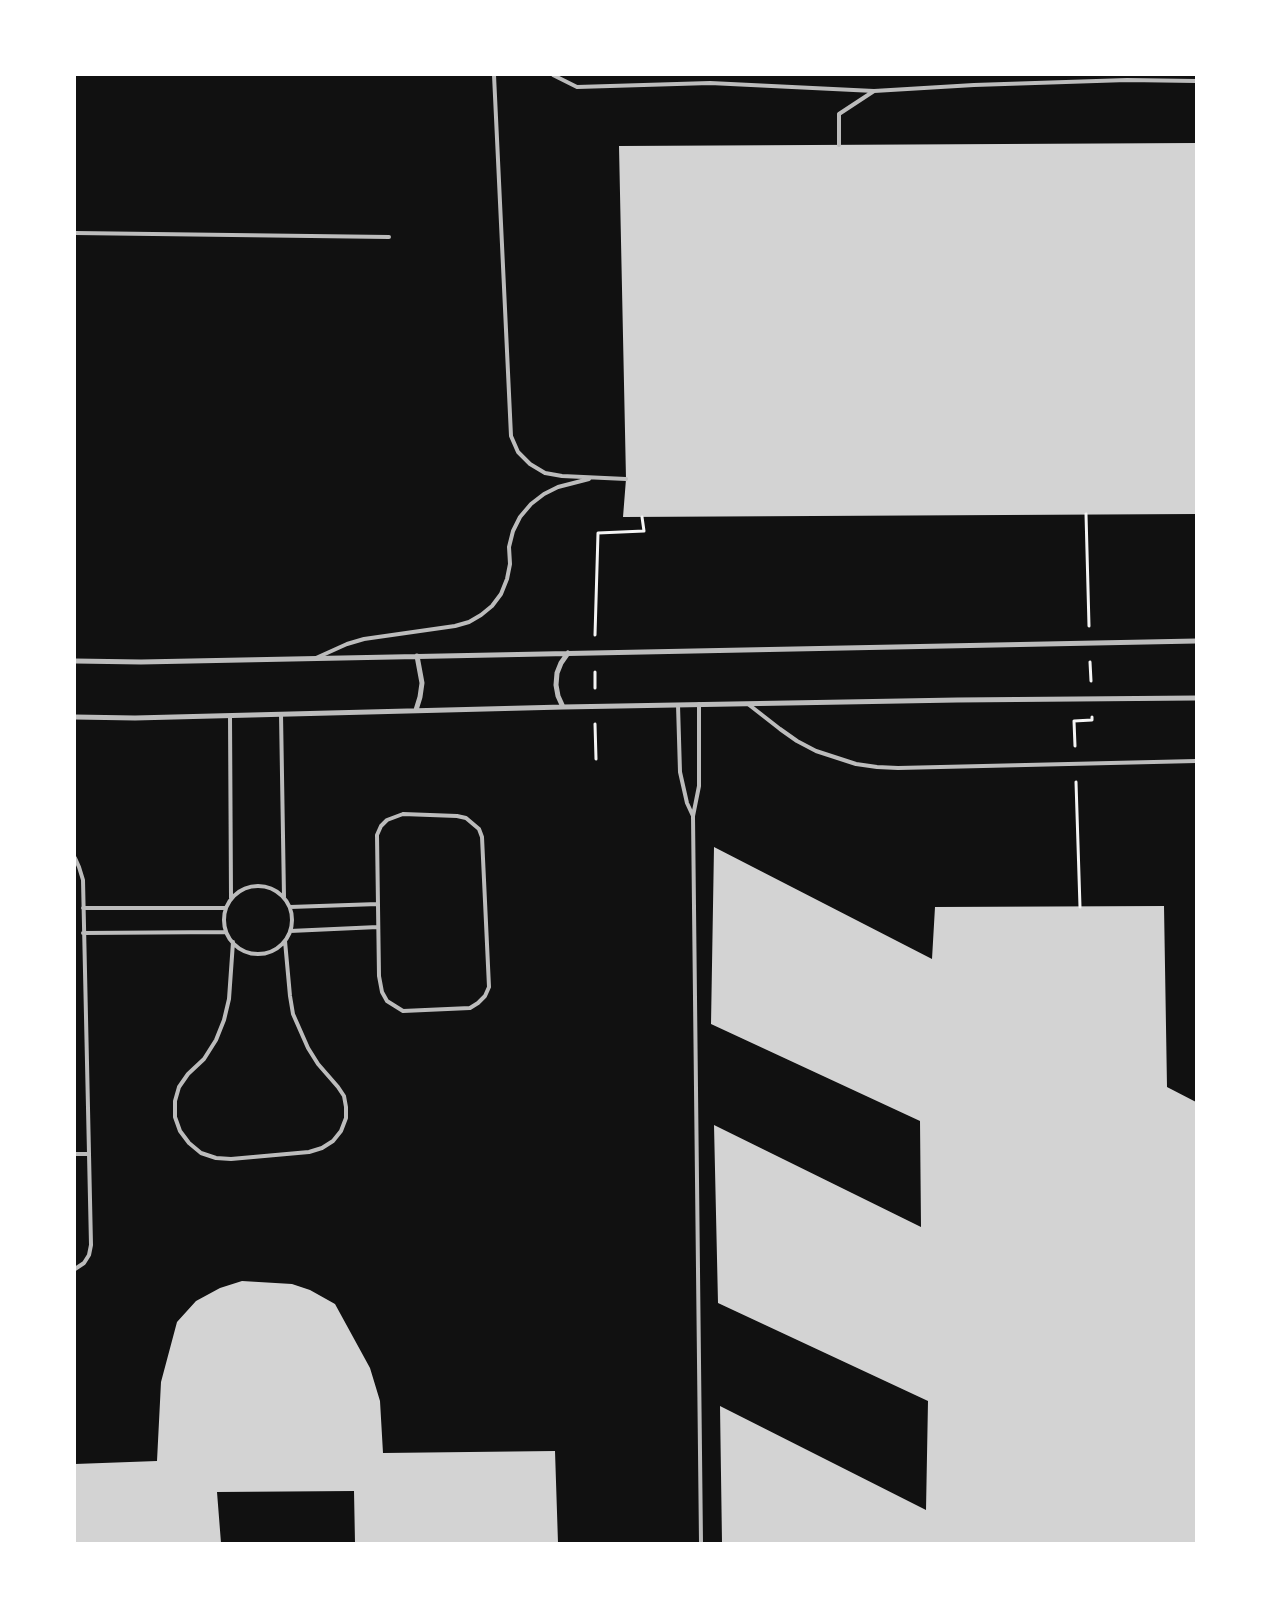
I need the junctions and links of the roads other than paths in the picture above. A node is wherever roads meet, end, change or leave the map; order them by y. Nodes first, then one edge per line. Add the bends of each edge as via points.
1 (494, 75) edge
2 (553, 75) edge
3 (1196, 81) edge
4 (874, 91) junction
5 (839, 145) dead end
6 (75, 233) edge
7 (389, 236) dead end
8 (594, 478) junction
9 (626, 479) dead end
10 (1196, 641) edge
11 (568, 653) junction
12 (417, 656) junction
13 (315, 658) junction
14 (75, 661) edge
15 (1196, 698) edge
16 (699, 704) junction
17 (748, 704) junction
18 (678, 705) junction
19 (563, 707) junction
20 (416, 710) junction
21 (281, 714) junction
22 (230, 716) junction
23 (75, 717) edge
24 (1196, 761) edge
25 (693, 816) junction
26 (75, 858) edge
27 (284, 897) junction
28 (231, 898) junction
29 (378, 904) junction
30 (290, 907) junction
31 (83, 908) junction
32 (226, 908) junction
33 (378, 928) junction
34 (290, 931) junction
35 (226, 932) junction
36 (84, 933) junction
37 (284, 941) junction
38 (233, 942) junction
39 (75, 1154) edge
40 (89, 1154) junction
41 (75, 1269) edge
42 (701, 1543) edge

1 - 8 lane via 511,436 518,452 546,473
2 - 4 lane via 577,87 710,83
3 - 4 lane via 1118,80
4 - 5 lane via 839,114
6 - 7 lane
8 - 9 lane
8 - 13 lane via 544,494 520,517 509,547 507,579 501,594 481,615 455,626 364,639
10 - 11 street
11 - 12 street
11 - 19 street via 557,673 558,696
12 - 13 street
12 - 20 street via 422,683
13 - 14 street
15 - 17 street
16 - 17 street
16 - 18 street
16 - 25 lane via 699,786
17 - 24 lane via 798,741 816,751 856,764 898,768
18 - 19 street
18 - 25 lane via 680,772
19 - 20 street
20 - 21 street
21 - 22 street
21 - 27 lane
22 - 23 street
22 - 28 lane
25 - 42 lane
26 - 31 lane via 80,867
27 - 28 lane via 263,886 251,887
27 - 30 lane
28 - 32 lane
29 - 30 lane
29 - 33 lane
29 - 33 lane via 377,835 387,820 403,814 457,816 473,823 482,836 483,845 489,976 485,996 470,1008 403,1011 394,1006 387,1001 380,983
30 - 34 lane
31 - 32 lane
31 - 36 lane
32 - 35 lane
33 - 34 lane
34 - 37 lane
35 - 36 lane
35 - 38 lane
36 - 40 lane
37 - 38 lane via 276,949 264,953 253,953
37 - 38 lane via 294,1014 308,1048 344,1096 346,1118 333,1141 322,1148 231,1159 201,1153 189,1143 175,1117 175,1101 179,1087 204,1059 224,1020 229,999
39 - 40 lane
40 - 41 lane via 91,1245 84,1263

